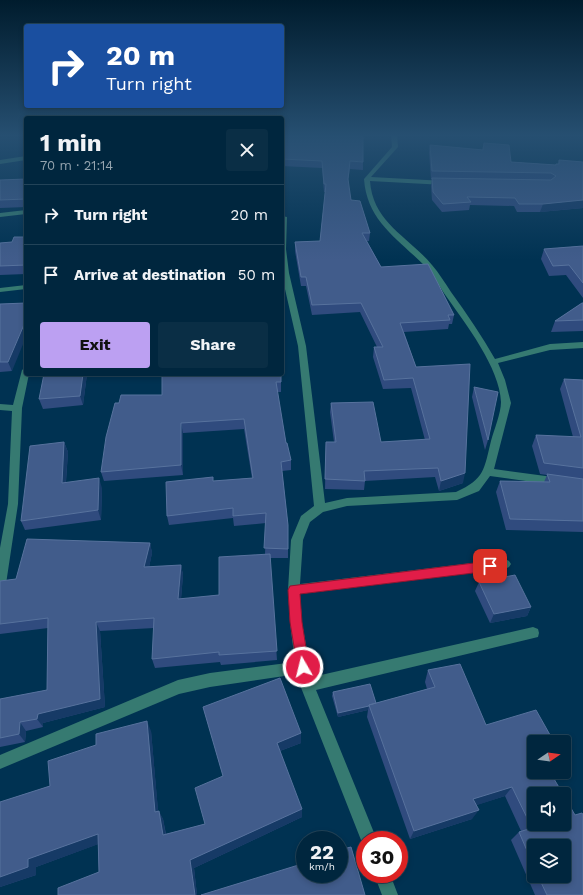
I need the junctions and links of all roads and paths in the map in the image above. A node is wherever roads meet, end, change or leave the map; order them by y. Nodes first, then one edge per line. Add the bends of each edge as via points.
1 (367, 179) joint
2 (452, 183) edge
3 (24, 212) edge
4 (0, 215) edge
5 (284, 261) edge
6 (24, 287) edge
7 (0, 290) edge
8 (583, 345) edge
9 (493, 362) junction
10 (25, 376) edge
11 (0, 408) edge
12 (17, 408) junction
13 (488, 472) junction
14 (583, 485) edge
15 (320, 508) junction
16 (505, 564) dead end
17 (0, 584) edge
18 (294, 590) junction
19 (533, 633) dead end
20 (303, 667) junction
21 (307, 685) junction
22 (0, 762) edge
23 (365, 831) edge
24 (385, 883) edge
25 (390, 895) edge

1 - 2 street
1 - 9 street via 378,216 429,266
3 - 4 street
5 - 15 street via 302,346
6 - 7 street
8 - 9 street via 550,347
9 - 13 street via 501,380 506,403
10 - 12 street
11 - 12 street
12 - 17 street via 13,504
13 - 14 street
13 - 15 street via 475,488 457,496 347,502
15 - 18 street via 305,519 297,540
16 - 18 street
18 - 20 street
19 - 21 street
20 - 21 street
20 - 22 street via 178,687
21 - 23 street
24 - 25 street

